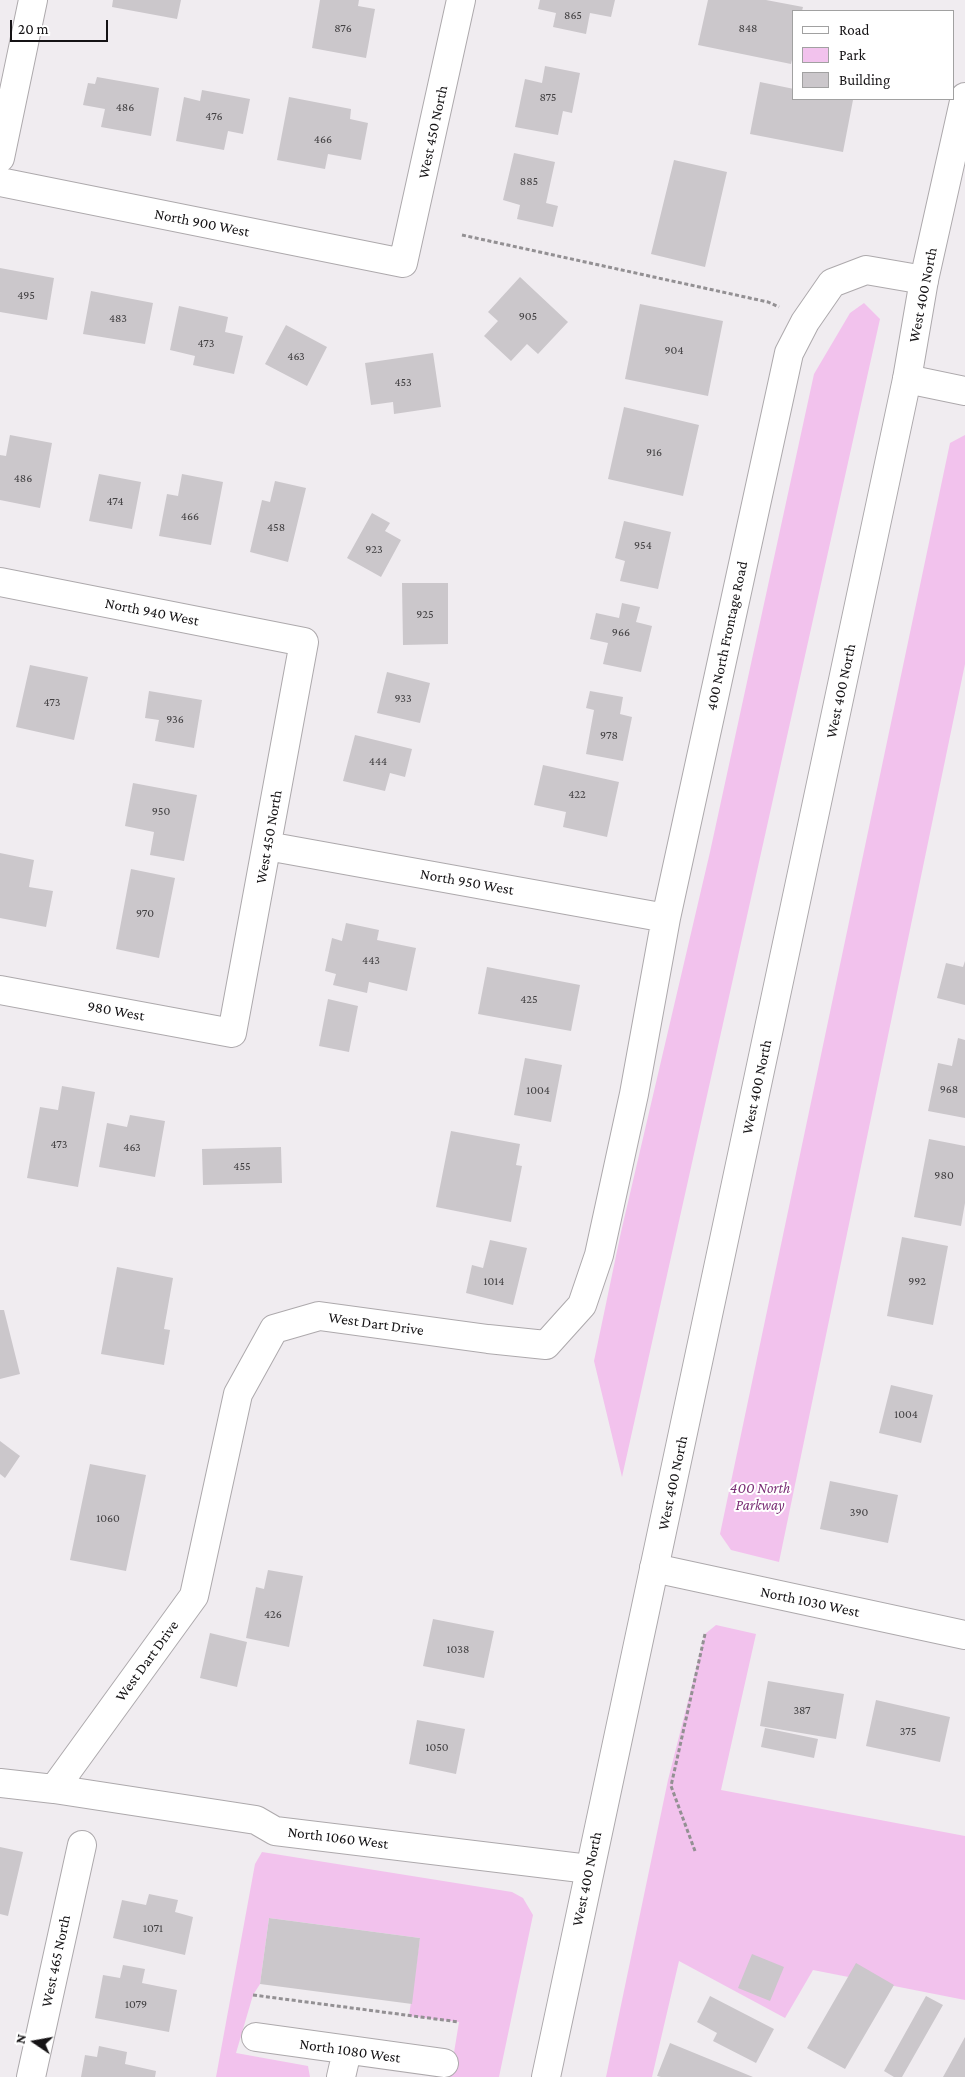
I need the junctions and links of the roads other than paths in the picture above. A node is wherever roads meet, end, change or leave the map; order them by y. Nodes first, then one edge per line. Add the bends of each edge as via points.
1 (33, 0) edge
2 (461, 0) edge
3 (965, 97) edge
4 (0, 158) edge
5 (0, 182) edge
6 (403, 263) joint
7 (924, 280) junction
8 (907, 379) junction
9 (965, 391) edge
10 (0, 582) edge
11 (304, 642) joint
12 (267, 846) junction
13 (666, 918) junction
14 (0, 990) edge
15 (232, 1033) joint
16 (634, 1094) joint
17 (654, 1568) junction
18 (965, 1635) edge
19 (0, 1783) edge
20 (54, 1789) junction
21 (82, 1844) dead end
22 (590, 1869) junction
23 (256, 2037) dead end
24 (346, 2051) junction
25 (444, 2063) dead end
26 (31, 2077) edge
27 (340, 2077) edge
28 (546, 2077) edge

1 - 4 street
2 - 6 street, West 450 North
3 - 7 street, West 400 North
5 - 6 street, North 900 West
7 - 8 street, West 400 North
7 - 13 street, 400 North Frontage Road via 866,270 832,283 805,322 789,353
8 - 9 street
8 - 17 street, West 400 North
10 - 11 street, North 940 West
11 - 12 street, West 450 North
12 - 13 street, North 950 West
12 - 15 street, West 450 North
13 - 16 street, 400 North Frontage Road
14 - 15 street, 980 West
16 - 20 street, West Dart Drive via 596,1263 582,1305 546,1345 319,1316 274,1329 238,1394 194,1596
17 - 18 street, North 1030 West
17 - 22 street, West 400 North
19 - 20 street, North 1060 West
20 - 22 street, North 1060 West via 256,1820 276,1831
21 - 26 street, West 465 North
22 - 28 street, West 400 North
23 - 24 street, North 1080 West
24 - 25 street, North 1080 West
24 - 27 street

